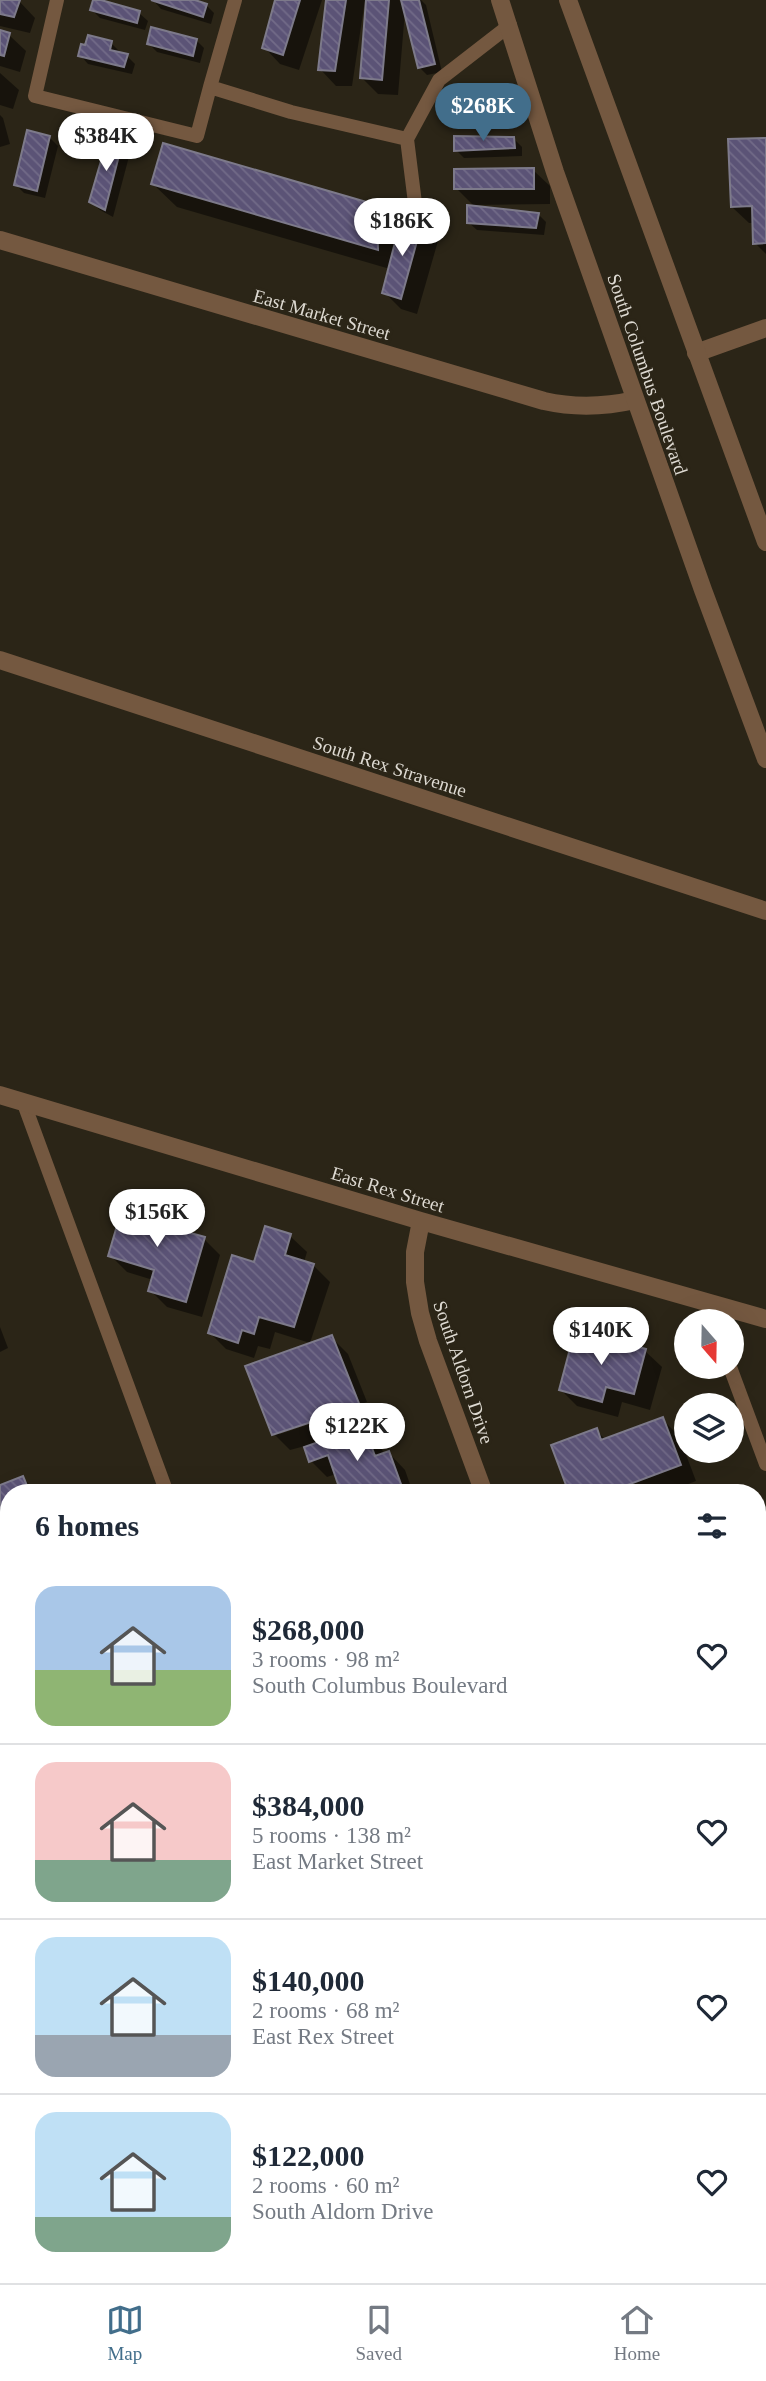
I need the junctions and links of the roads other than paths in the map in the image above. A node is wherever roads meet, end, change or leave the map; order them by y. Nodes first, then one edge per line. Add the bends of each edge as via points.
1 (57, 0) edge
2 (235, 0) edge
3 (500, 0) edge
4 (568, 0) edge
5 (510, 25) junction
6 (210, 87) junction
7 (407, 139) junction
8 (416, 211) dead end
9 (0, 240) edge
10 (766, 328) edge
11 (696, 353) junction
12 (635, 400) junction
13 (766, 542) edge
14 (0, 660) edge
15 (766, 759) edge
16 (766, 911) edge
17 (0, 1094) edge
18 (23, 1101) junction
19 (421, 1221) junction
20 (707, 1302) junction
21 (709, 1309) edge
22 (766, 1319) edge
23 (734, 1379) edge
24 (766, 1464) edge
25 (164, 1484) edge
26 (481, 1484) edge

1 - 6 lane via 35,96 197,136
2 - 6 lane
3 - 5 street, South Columbus Boulevard
4 - 11 street
5 - 7 lane via 439,80
5 - 12 street, South Columbus Boulevard via 550,159
6 - 7 lane
7 - 8 lane
9 - 12 street, East Market Street via 544,401 590,406
10 - 11 street
11 - 13 street
12 - 15 street, South Columbus Boulevard
14 - 16 street, South Rex Stravenue
17 - 18 street, East Rex Street
18 - 19 street, East Rex Street
18 - 25 lane
19 - 20 street, East Rex Street
19 - 26 street, South Aldorn Drive via 415,1252 420,1312
20 - 21 lane
20 - 22 street, East Rex Street
23 - 24 lane

